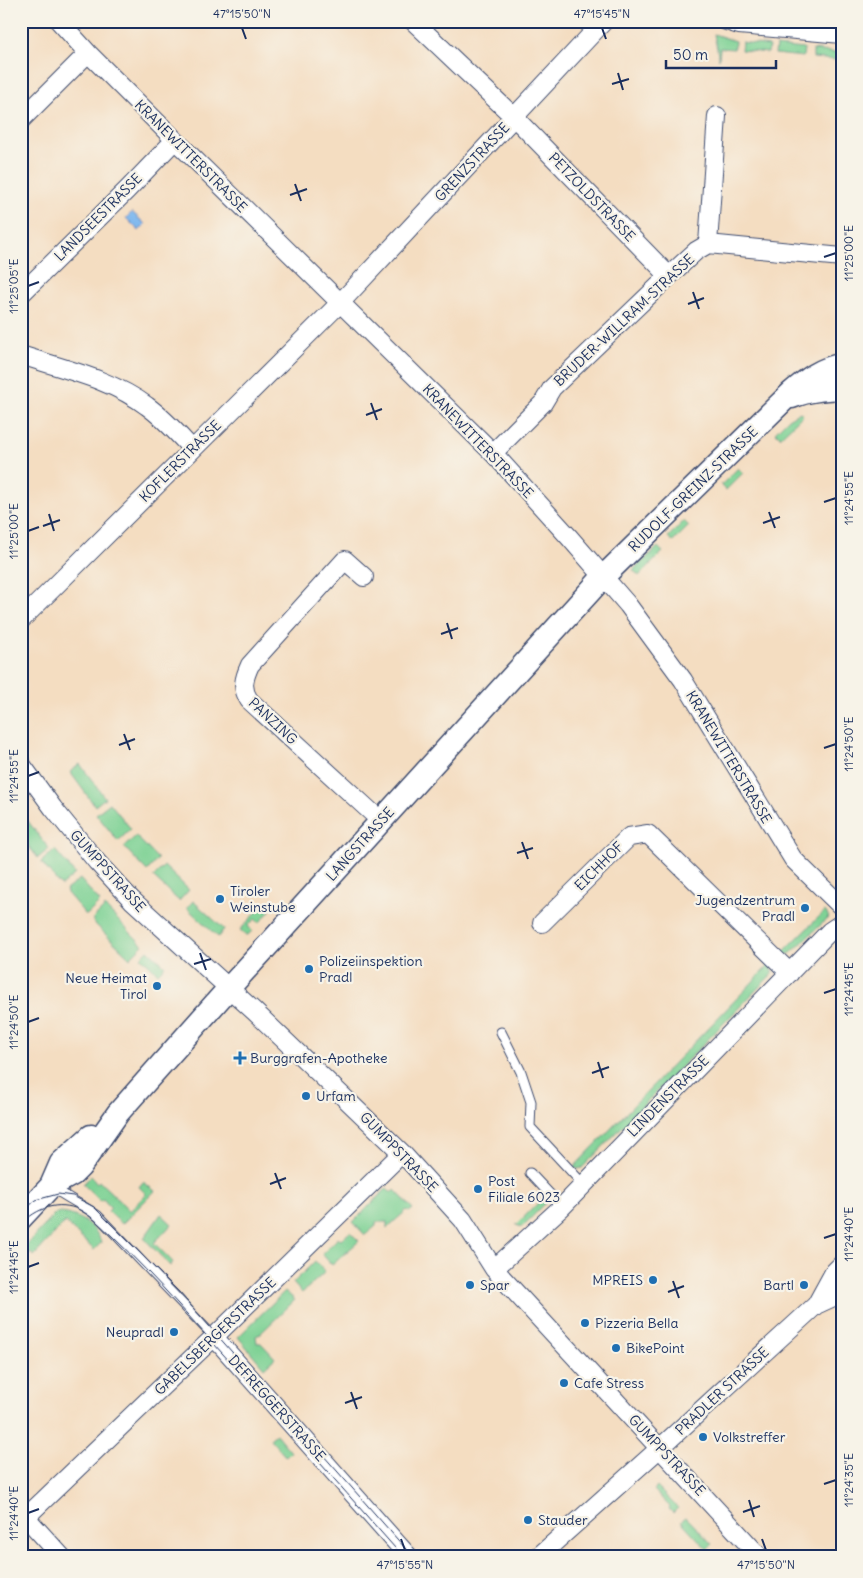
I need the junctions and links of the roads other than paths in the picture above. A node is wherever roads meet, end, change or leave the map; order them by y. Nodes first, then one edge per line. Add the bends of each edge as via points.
1 (59, 21) edge
2 (413, 21) edge
3 (604, 21) edge
4 (726, 21) edge
5 (842, 34) edge
6 (88, 53) junction
7 (717, 116) dead end
8 (514, 117) junction
9 (21, 120) edge
10 (175, 140) junction
11 (708, 244) junction
12 (842, 257) edge
13 (670, 276) junction
14 (21, 294) edge
15 (340, 303) junction
16 (21, 355) edge
17 (842, 365) edge
18 (842, 388) edge
19 (784, 400) junction
20 (192, 449) junction
21 (493, 453) junction
22 (364, 577) dead end
23 (603, 577) junction
24 (21, 620) edge
25 (21, 764) edge
26 (381, 821) junction
27 (842, 907) edge
28 (542, 923) dead end
29 (842, 924) edge
30 (790, 974) junction
31 (229, 988) junction
32 (501, 1032) dead end
33 (402, 1153) junction
34 (530, 1173) dead end
35 (583, 1184) junction
36 (51, 1186) junction
37 (562, 1207) junction
38 (21, 1218) edge
39 (842, 1264) edge
40 (494, 1268) junction
41 (842, 1293) edge
42 (816, 1305) junction
43 (214, 1337) junction
44 (660, 1448) junction
45 (24, 1514) edge
46 (62, 1557) edge
47 (408, 1557) edge
48 (538, 1557) edge
49 (760, 1557) edge

1 - 6 street, KRANEWITTERSTRASSE
2 - 8 street, PETZOLDSTRASSE
3 - 8 street, GRENZSTRASSE
4 - 5 street
6 - 9 street
6 - 10 street, KRANEWITTERSTRASSE
7 - 11 street
8 - 13 street, PETZOLDSTRASSE
8 - 15 street, GRENZSTRASSE
10 - 14 street, LANDSEESTRASSE
10 - 15 street, KRANEWITTERSTRASSE
11 - 12 street, BRUDER-WILLRAM-STRASSE
11 - 13 street, BRUDER-WILLRAM-STRASSE
13 - 21 street, BRUDER-WILLRAM-STRASSE via 552,388 543,403
15 - 20 street, KOFLERSTRASSE
15 - 21 street, KRANEWITTERSTRASSE
16 - 20 street via 102,382 132,396 158,414
17 - 19 street, RUDOLF-GREINZ-STRASSE via 814,374
18 - 19 street, RUDOLF-GREINZ-STRASSE via 802,393
19 - 23 street, RUDOLF-GREINZ-STRASSE
20 - 24 street, KOFLERSTRASSE
21 - 23 street, KRANEWITTERSTRASSE
22 - 26 street, PANZING via 345,560 250,665 244,690 249,700
23 - 26 street, LANGSTRASSE
23 - 27 street, KRANEWITTERSTRASSE via 628,605 683,680 793,859
25 - 31 street, GUMPPSTRASSE via 97,862 138,906
26 - 31 street, LANGSTRASSE
28 - 30 street, EICHHOF via 629,837 648,834
29 - 30 street, LINDENSTRASSE via 830,931
30 - 35 street, LINDENSTRASSE
31 - 33 street, GUMPPSTRASSE
31 - 36 street, LANGSTRASSE via 118,1113 61,1163
32 - 35 lane via 521,1072 531,1102 530,1127
33 - 40 street, GUMPPSTRASSE via 463,1220
33 - 43 street, GABELSBERGERSTRASSE
34 - 37 lane
35 - 37 street, LINDENSTRASSE
36 - 38 street, LANGSTRASSE
36 - 43 lane, DEFREGGERSTRASSE via 98,1216
37 - 40 street, LINDENSTRASSE
39 - 42 street, PRADLER STRASSE
40 - 44 street, GUMPPSTRASSE
41 - 42 street, PRADLER STRASSE
42 - 44 street, PRADLER STRASSE
43 - 45 street, GABELSBERGERSTRASSE
43 - 47 street, DEFREGGERSTRASSE
44 - 48 street, PRADLER STRASSE
44 - 49 street, GUMPPSTRASSE
45 - 46 street

